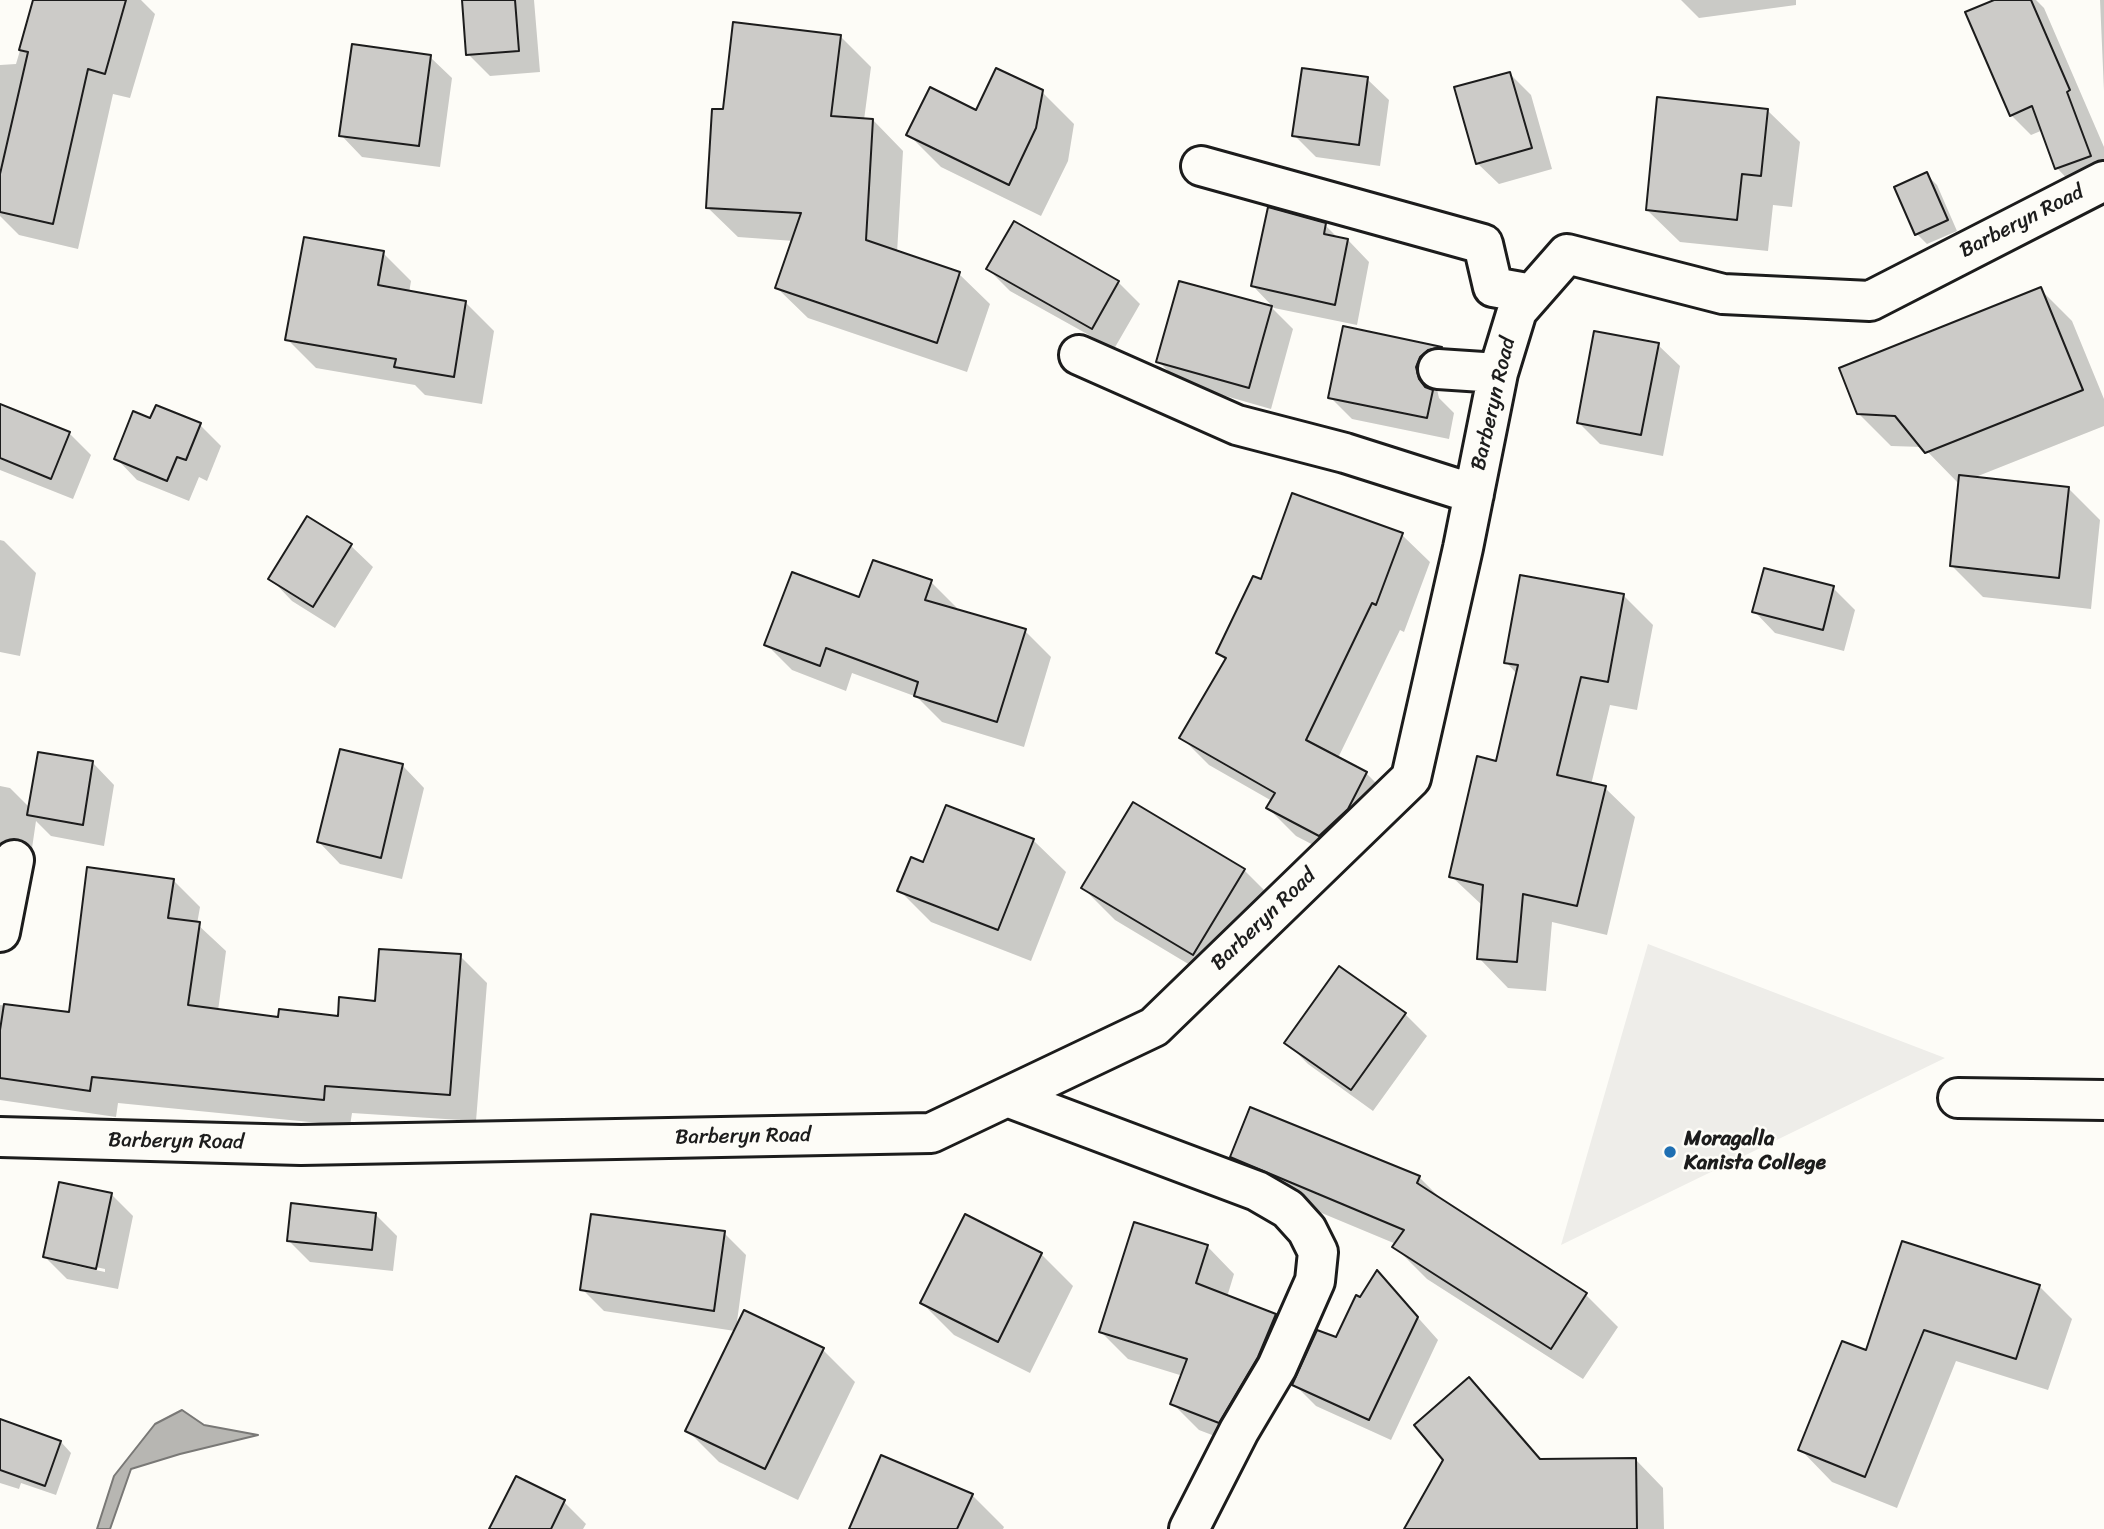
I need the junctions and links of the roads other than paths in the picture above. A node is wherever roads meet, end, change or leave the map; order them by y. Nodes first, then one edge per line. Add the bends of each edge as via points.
1 (1201, 166) dead end
2 (2104, 181) edge
3 (1532, 294) junction
4 (1079, 355) dead end
5 (1438, 369) dead end
6 (1498, 373) junction
7 (1474, 494) junction
8 (14, 860) dead end
9 (0, 932) edge
10 (1007, 1097) junction
11 (1958, 1098) dead end
12 (2104, 1100) edge
13 (0, 1137) edge
14 (1189, 1529) edge

1 - 3 street via 1483,244 1493,287
2 - 3 street, Barberyn Road via 1870,301 1723,294 1567,254
3 - 6 street, Barberyn Road via 1517,311
4 - 7 street via 1237,425
5 - 6 street
6 - 7 street, Barberyn Road
7 - 10 street, Barberyn Road via 1410,778 1154,1027
8 - 9 street
10 - 13 street, Barberyn Road via 931,1133 301,1145
10 - 14 street via 1257,1191 1288,1209 1307,1230 1318,1252 1315,1281 1277,1367 1238,1431
11 - 12 street

